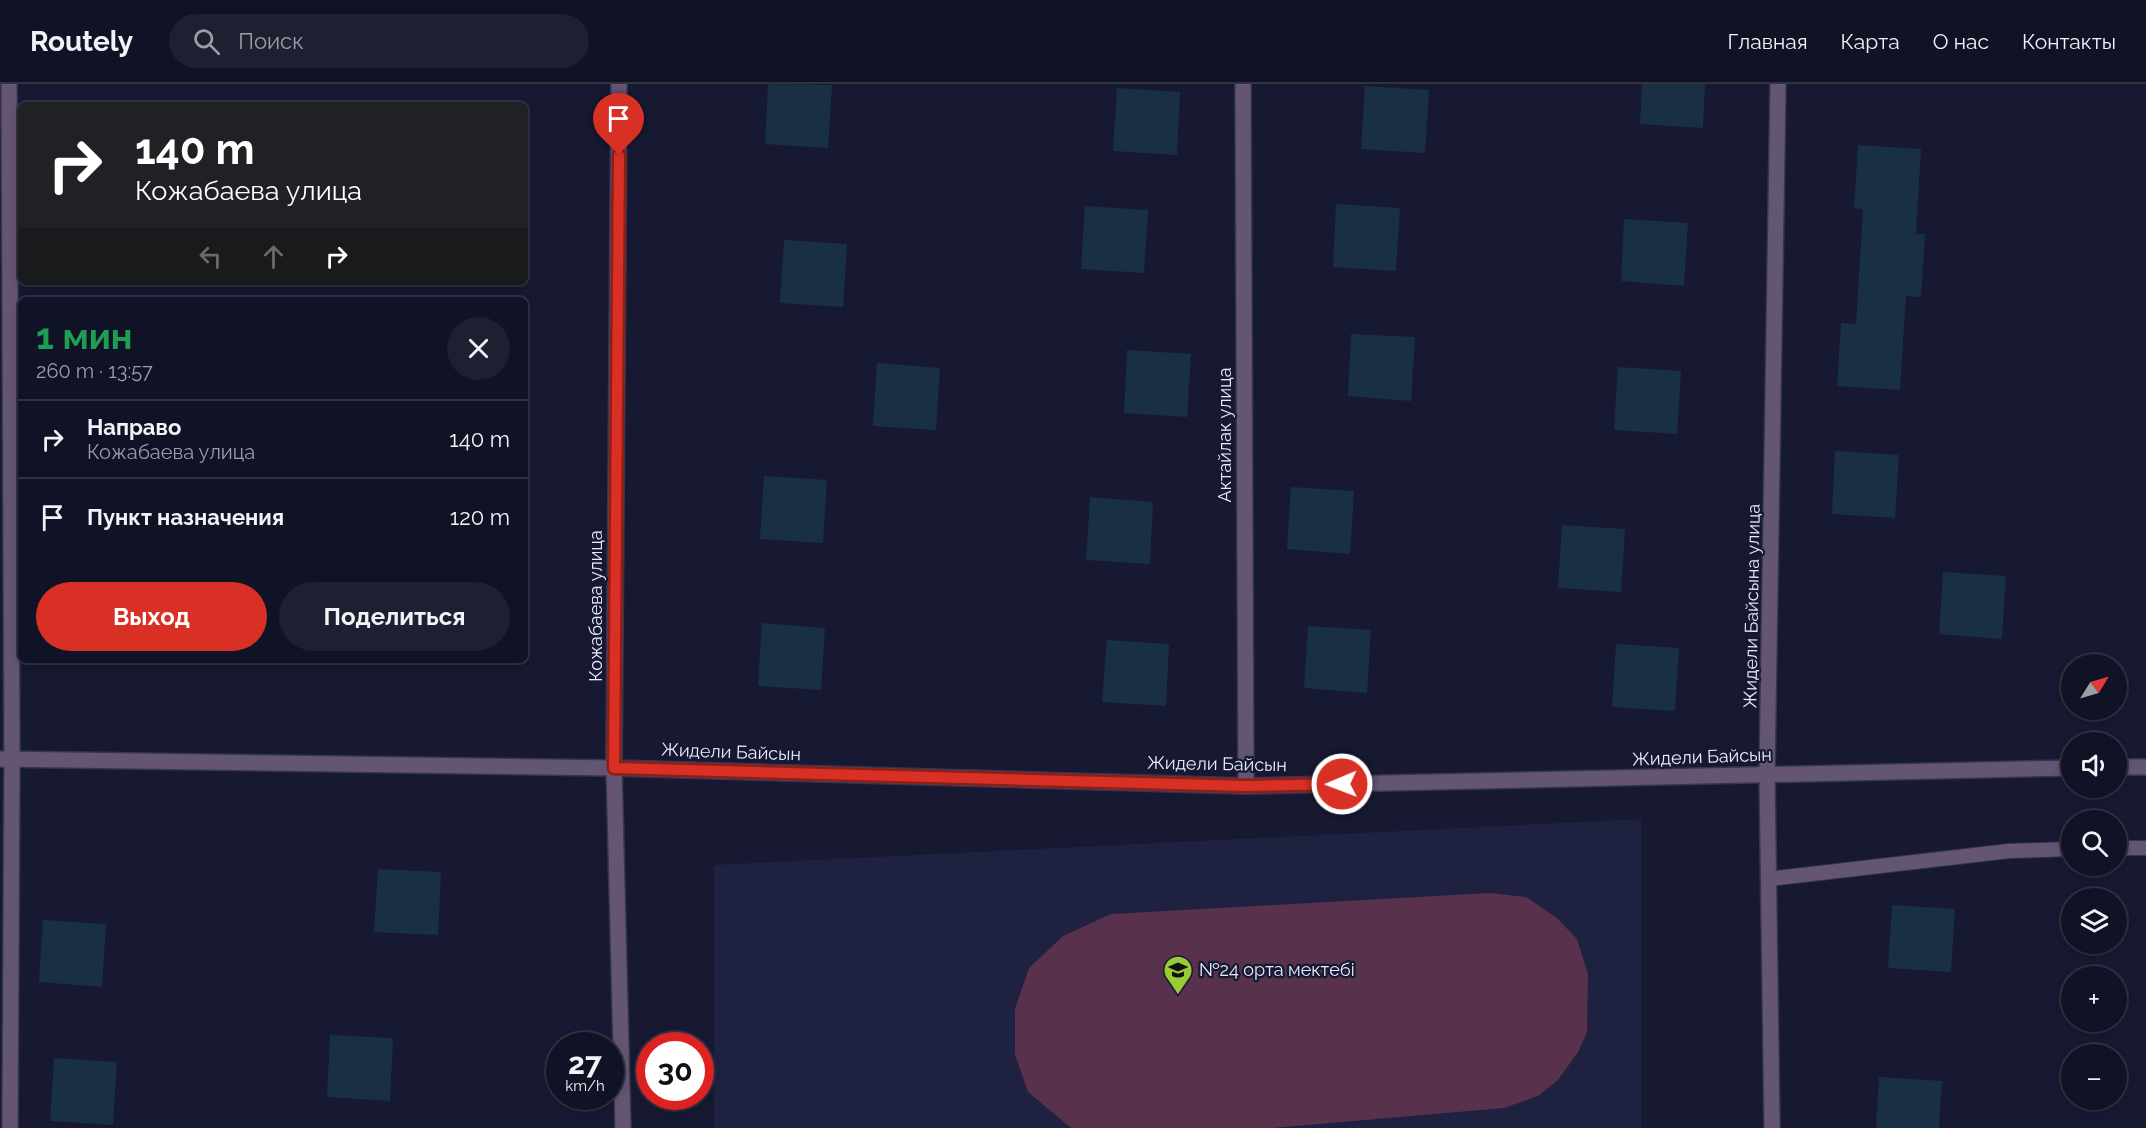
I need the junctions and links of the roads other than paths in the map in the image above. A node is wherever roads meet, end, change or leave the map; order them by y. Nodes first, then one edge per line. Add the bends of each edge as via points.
1 (9, 84) edge
2 (619, 84) edge
3 (1243, 84) edge
4 (1778, 84) edge
5 (6, 759) edge
6 (2127, 767) edge
7 (2146, 767) edge
8 (614, 768) junction
9 (2061, 768) edge
10 (1767, 773) junction
11 (1246, 786) junction
12 (2127, 848) edge
13 (2146, 848) edge
14 (2061, 849) edge
15 (1768, 879) junction
16 (10, 1128) edge
17 (622, 1128) edge
18 (1772, 1128) edge

1 - 5 street
2 - 8 street, Кожабаева улица
3 - 11 street, Актайлак улица
4 - 10 street, Жидели Байсына улица
5 - 8 street, Жидели Байсын
5 - 16 street
6 - 7 street
8 - 11 street, Жидели Байсын
8 - 17 street, Кожабаева улица
9 - 10 street, Жидели Байсын
10 - 11 street, Жидели Байсын
10 - 15 street, Жидели Байсына улица
12 - 13 lane
14 - 15 lane via 2009,851
15 - 18 street, Жидели Байсына улица

